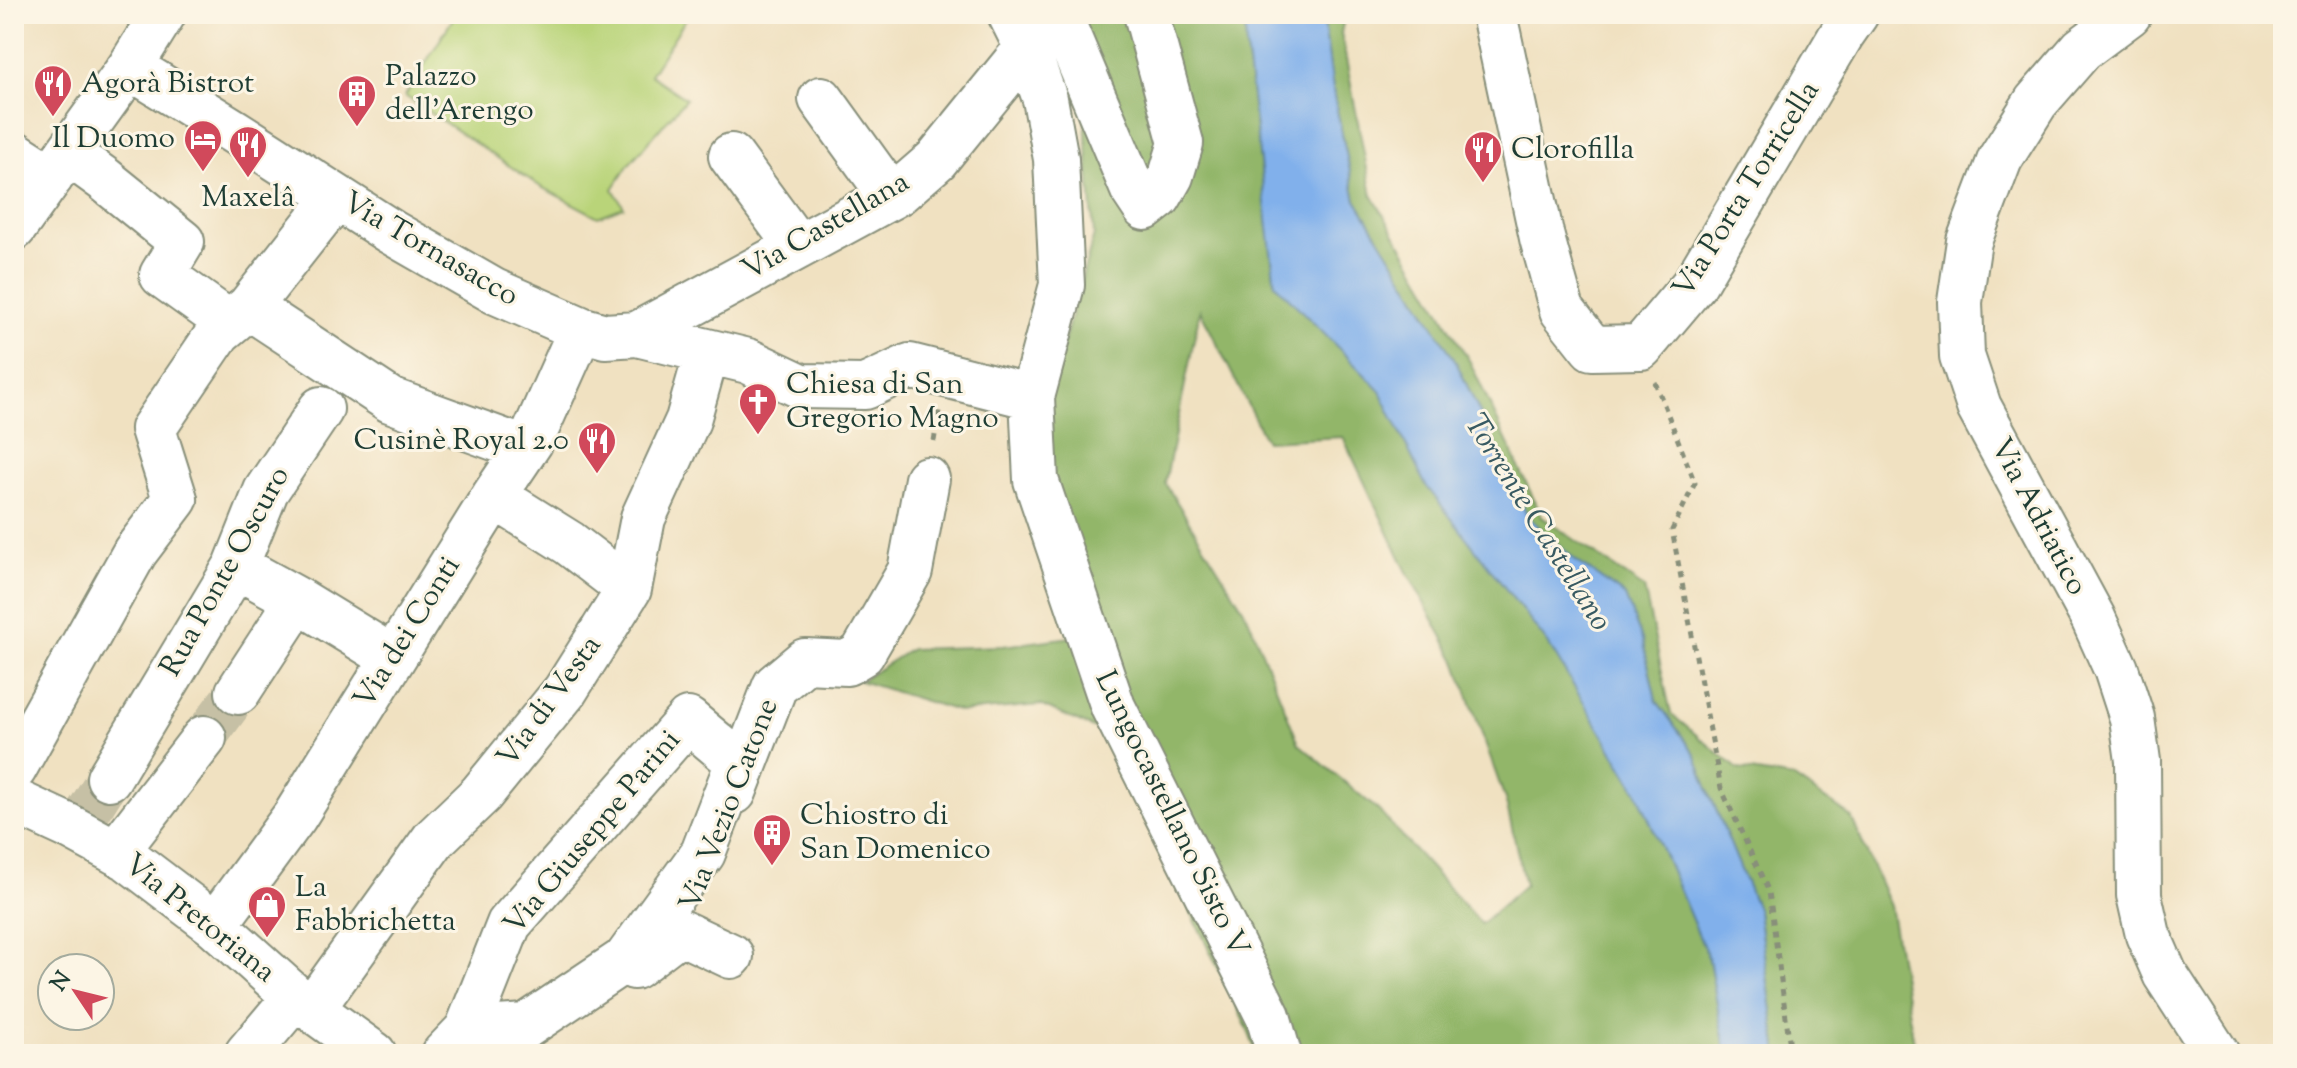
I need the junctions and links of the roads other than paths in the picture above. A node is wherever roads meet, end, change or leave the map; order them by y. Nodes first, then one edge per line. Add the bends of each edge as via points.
1 (163, 14) edge
2 (1059, 14) edge
3 (1146, 14) edge
4 (1494, 14) edge
5 (1856, 14) edge
6 (2129, 14) edge
7 (1018, 31) edge
8 (130, 67) junction
9 (821, 99) dead end
10 (14, 153) edge
11 (731, 156) dead end
12 (61, 163) junction
13 (891, 196) junction
14 (336, 197) junction
15 (14, 227) edge
16 (797, 246) junction
17 (239, 315) junction
18 (581, 329) junction
19 (637, 334) junction
20 (707, 352) junction
21 (337, 386) junction
22 (1032, 397) junction
23 (525, 449) junction
24 (927, 479) road end
25 (494, 496) junction
26 (236, 566) junction
27 (629, 589) junction
28 (298, 600) junction
29 (393, 658) junction
30 (238, 692) tunnel mouth
31 (204, 738) tunnel mouth
32 (14, 769) edge
33 (109, 778) tunnel mouth
34 (14, 801) edge
35 (116, 852) junction
36 (215, 925) junction
37 (680, 932) junction
38 (731, 956) dead end
39 (304, 1003) junction
40 (471, 1046) edge
41 (247, 1054) edge
42 (374, 1054) edge
43 (1279, 1054) edge
44 (2217, 1054) edge

1 - 8 street
2 - 3 street via 1145,208 1171,176 1181,143
4 - 5 street, Via Porta Torricella via 1562,310 1592,348 1641,347 1695,283
6 - 44 street, Via Adriatico via 2082,49 2036,102 2000,159 1969,241 1960,302 1962,356 1979,407 2116,669 2132,718 2138,761 2139,895 2148,935 2165,974
7 - 13 street, Via Castellana via 936,160
7 - 22 street, Lungocastellano Sisto V via 1045,99 1056,159 1062,285
8 - 12 street
8 - 14 street, Via Tornasacco
9 - 13 street
10 - 12 street
11 - 16 street
12 - 15 street
12 - 17 street via 104,179 182,242 162,275
13 - 16 street, Via Castellana
14 - 17 street
14 - 18 street, Via Tornasacco via 494,291
16 - 19 street, Via Castellana
17 - 21 street
17 - 32 street via 219,332 153,429 175,499 135,552
18 - 19 street, Via Tornasacco via 605,336
18 - 23 street, Via dei Conti
19 - 20 street, Via Tornasacco
20 - 22 street, Via Tornasacco via 748,361 801,386 865,387 910,366
20 - 27 street, Via di Vesta via 688,420 643,518
21 - 23 street
21 - 26 street, Rua Ponte Oscuro via 266,491
22 - 43 street, Lungocastellano Sisto V via 1036,480 1113,707 1268,1016
23 - 25 street, Via dei Conti
24 - 37 street, Via Vezio Catone via 910,571 862,654 847,663 805,661 775,686
25 - 27 street
25 - 29 street, Via dei Conti
26 - 28 street
26 - 33 street, Rua Ponte Oscuro
27 - 39 street, Via di Vesta via 565,691 481,794 434,839
28 - 29 street
28 - 30 street
29 - 36 street, Via dei Conti via 295,816
31 - 35 street
34 - 35 street, Via Pretoriana via 79,826
35 - 36 street, Via Pretoriana
36 - 39 street, Via Pretoriana
37 - 38 street
37 - 40 street via 632,968
39 - 41 street, Via di Vesta
39 - 42 street, Via Pretoriana
40 - 40 street, Via Giuseppe Parini via 509,924 688,720 738,762 703,853 626,959 526,1026

